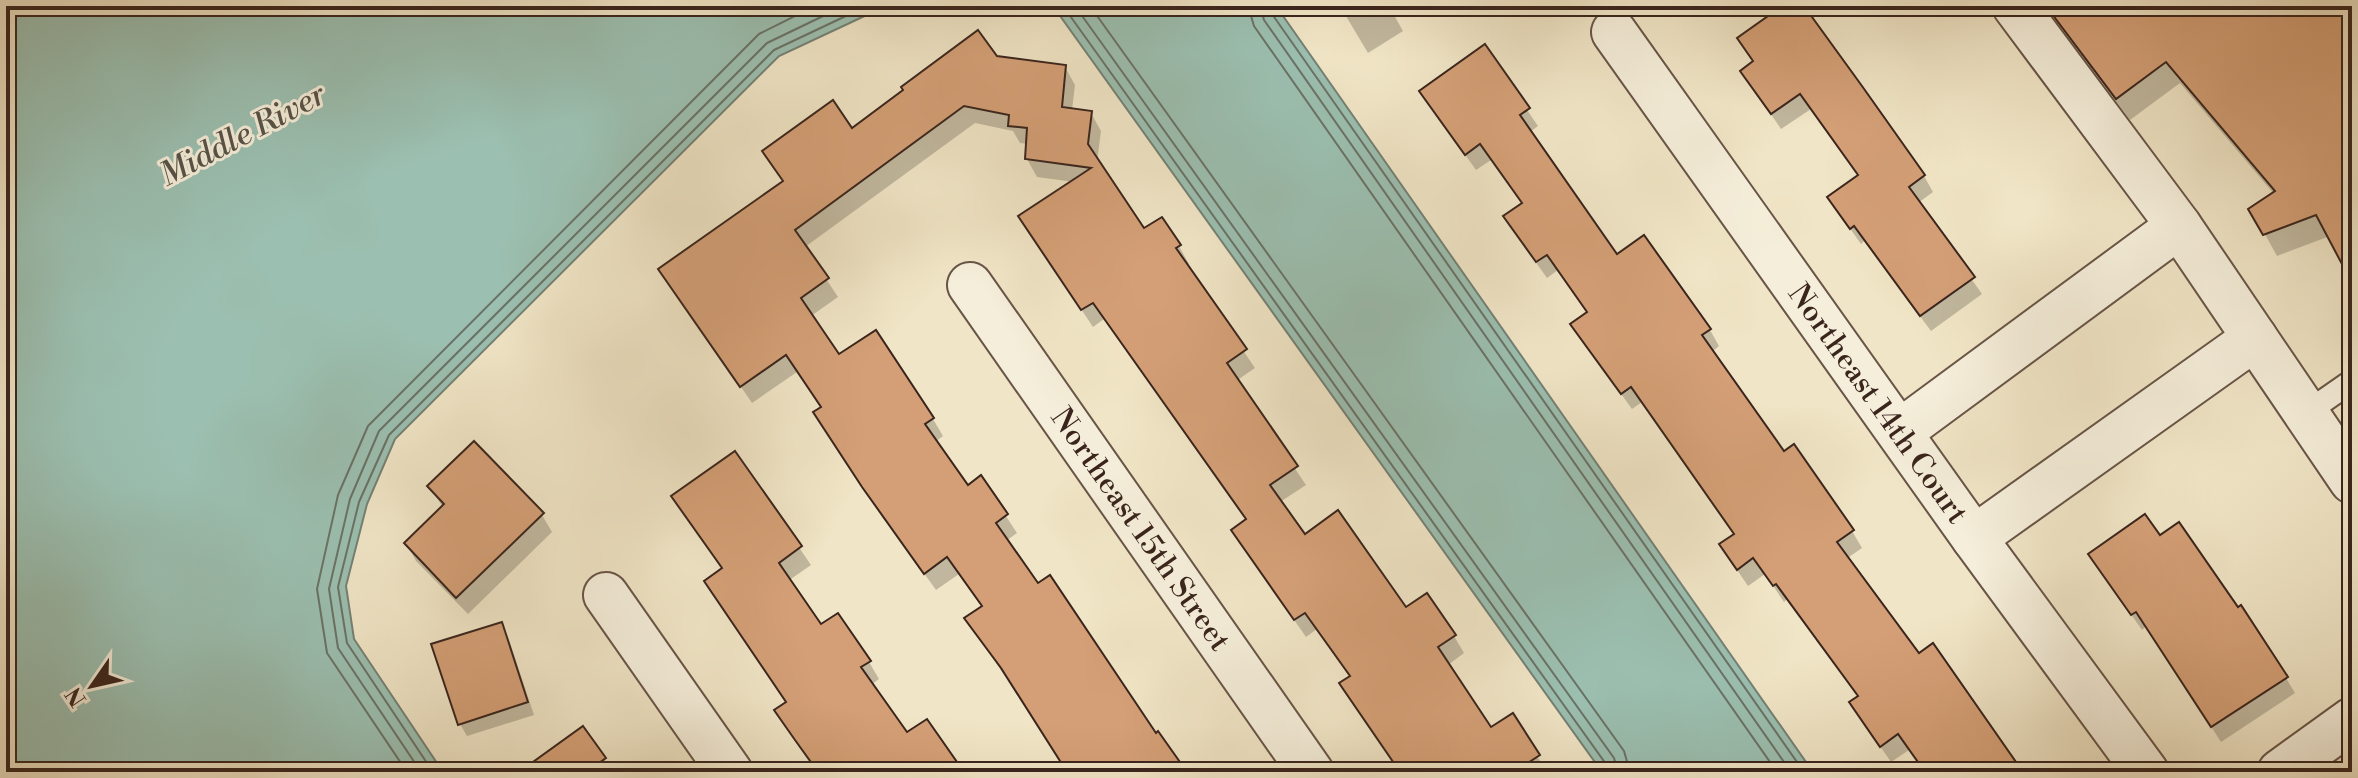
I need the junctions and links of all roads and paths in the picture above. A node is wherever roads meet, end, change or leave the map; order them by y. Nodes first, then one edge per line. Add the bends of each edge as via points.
1 (2015, 6) edge
2 (1614, 32) dead end
3 (2179, 226) junction
4 (970, 285) dead end
5 (2255, 338) junction
6 (2352, 381) edge
7 (2306, 413) junction
8 (1901, 431) junction
9 (2352, 481) edge
10 (1974, 538) junction
11 (606, 595) dead end
12 (2352, 720) edge
13 (730, 772) edge
14 (1311, 772) edge
15 (2146, 772) edge
16 (2280, 772) edge

1 - 3 street
2 - 8 street, Northeast 14th Court
3 - 5 street
3 - 8 street
4 - 14 street, Northeast 15th Street
5 - 7 street
5 - 10 street
6 - 7 lane
7 - 9 street
8 - 10 street, Northeast 14th Court
10 - 15 street, Northeast 14th Court
11 - 13 street
12 - 16 street

